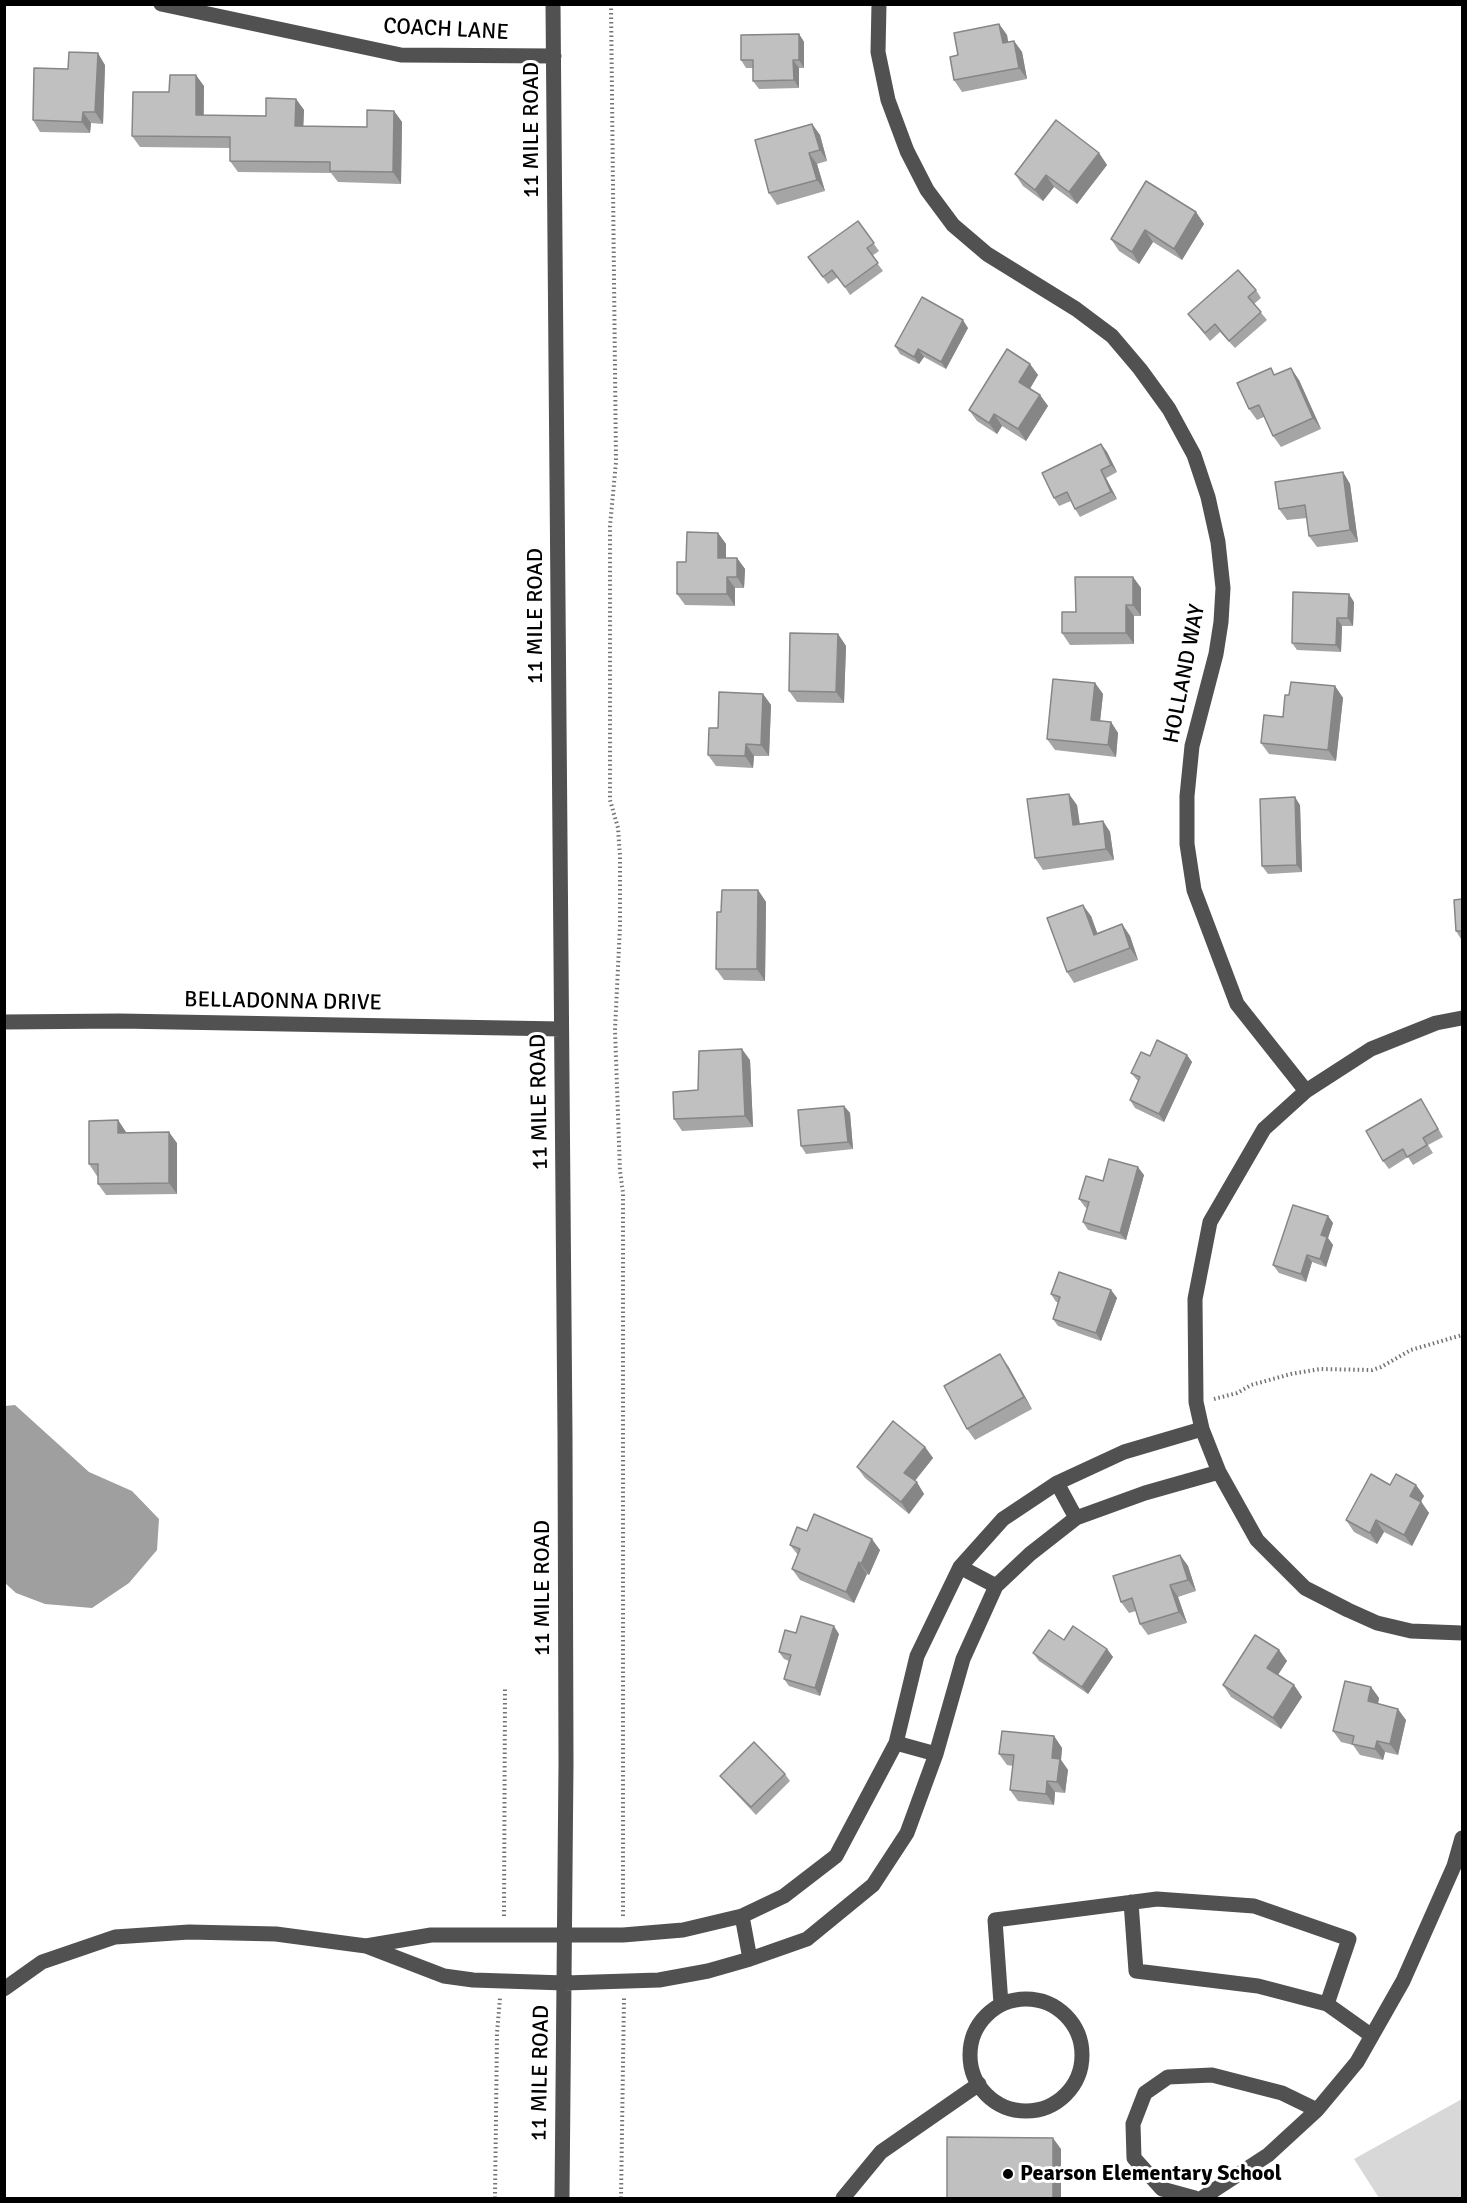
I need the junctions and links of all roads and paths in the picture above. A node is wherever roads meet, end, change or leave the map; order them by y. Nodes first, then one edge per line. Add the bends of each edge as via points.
1 (161, 4) edge
2 (553, 4) edge
3 (611, 4) edge
4 (879, 4) edge
5 (554, 56) junction
6 (1462, 1018) edge
7 (4, 1022) edge
8 (561, 1029) junction
9 (1306, 1091) junction
10 (1462, 1335) edge
11 (1196, 1402) junction
12 (1202, 1429) junction
13 (1219, 1472) junction
14 (1057, 1483) junction
15 (1076, 1518) junction
16 (960, 1567) junction
17 (996, 1586) junction
18 (1462, 1633) edge
19 (896, 1743) junction
20 (936, 1754) junction
21 (1462, 1838) edge
22 (1131, 1902) junction
23 (742, 1916) junction
24 (565, 1934) junction
25 (623, 1935) junction
26 (366, 1946) junction
27 (750, 1959) junction
28 (624, 1981) junction
29 (565, 1983) junction
30 (4, 1989) edge
31 (1001, 2004) junction
32 (1327, 2004) junction
33 (1372, 2036) junction
34 (979, 2084) junction
35 (1317, 2110) junction
36 (562, 2199) edge
37 (621, 2199) edge
38 (843, 2199) edge
39 (1195, 2199) edge
40 (1202, 2199) edge

1 - 5 street, COACH LANE via 400,55
2 - 5 street, 11 MILE ROAD
3 - 25 path via 616,462 610,526 610,800 620,856 615,1030 623,1192
4 - 9 street, HOLLAND WAY via 878,52 888,100 927,190 953,225 987,254 1112,336 1163,401 1194,455 1218,542 1223,588 1216,654 1192,747 1187,796 1187,844 1194,890 1237,1004
5 - 8 street, 11 MILE ROAD
6 - 9 street via 1436,1023 1371,1049
7 - 8 street, BELLADONNA DRIVE
8 - 24 street, 11 MILE ROAD via 566,1446
9 - 11 street via 1264,1129 1210,1222 1196,1299
10 - 11 path via 1411,1350 1372,1370 1291,1374
11 - 12 street
12 - 13 street
12 - 14 street via 1124,1452
13 - 15 street
13 - 18 street via 1257,1540 1305,1588 1377,1623 1411,1631
14 - 15 street
14 - 16 street via 1003,1519
15 - 17 street
16 - 17 street
16 - 19 street via 917,1656
17 - 20 street via 963,1659
19 - 20 street
19 - 23 street via 836,1856 784,1896
20 - 27 street via 907,1833 873,1885 807,1939
21 - 33 street via 1454,1866 1403,1981
22 - 31 street via 995,1920
22 - 32 street via 1136,1971 1258,1986
22 - 32 street via 1157,1899 1254,1906 1349,1939
23 - 25 street via 684,1930
23 - 27 street
24 - 25 street
24 - 26 street via 431,1935
24 - 29 street, 11 MILE ROAD
26 - 29 street via 444,1976
26 - 30 street via 276,1934 189,1932 115,1937 42,1962
27 - 28 street via 659,1980
28 - 29 street
28 - 37 path
29 - 36 street, 11 MILE ROAD
31 - 34 street via 973,2033 972,2067
31 - 34 street via 1037,1999 1069,2017 1078,2033 1081,2069 1060,2100 1034,2110 1007,2107 991,2098
32 - 33 street
33 - 35 street via 1357,2062
34 - 38 street via 881,2152
35 - 39 street via 1282,2093 1212,2075 1168,2077 1145,2093 1133,2124 1134,2158 1162,2189
35 - 40 street via 1268,2155

